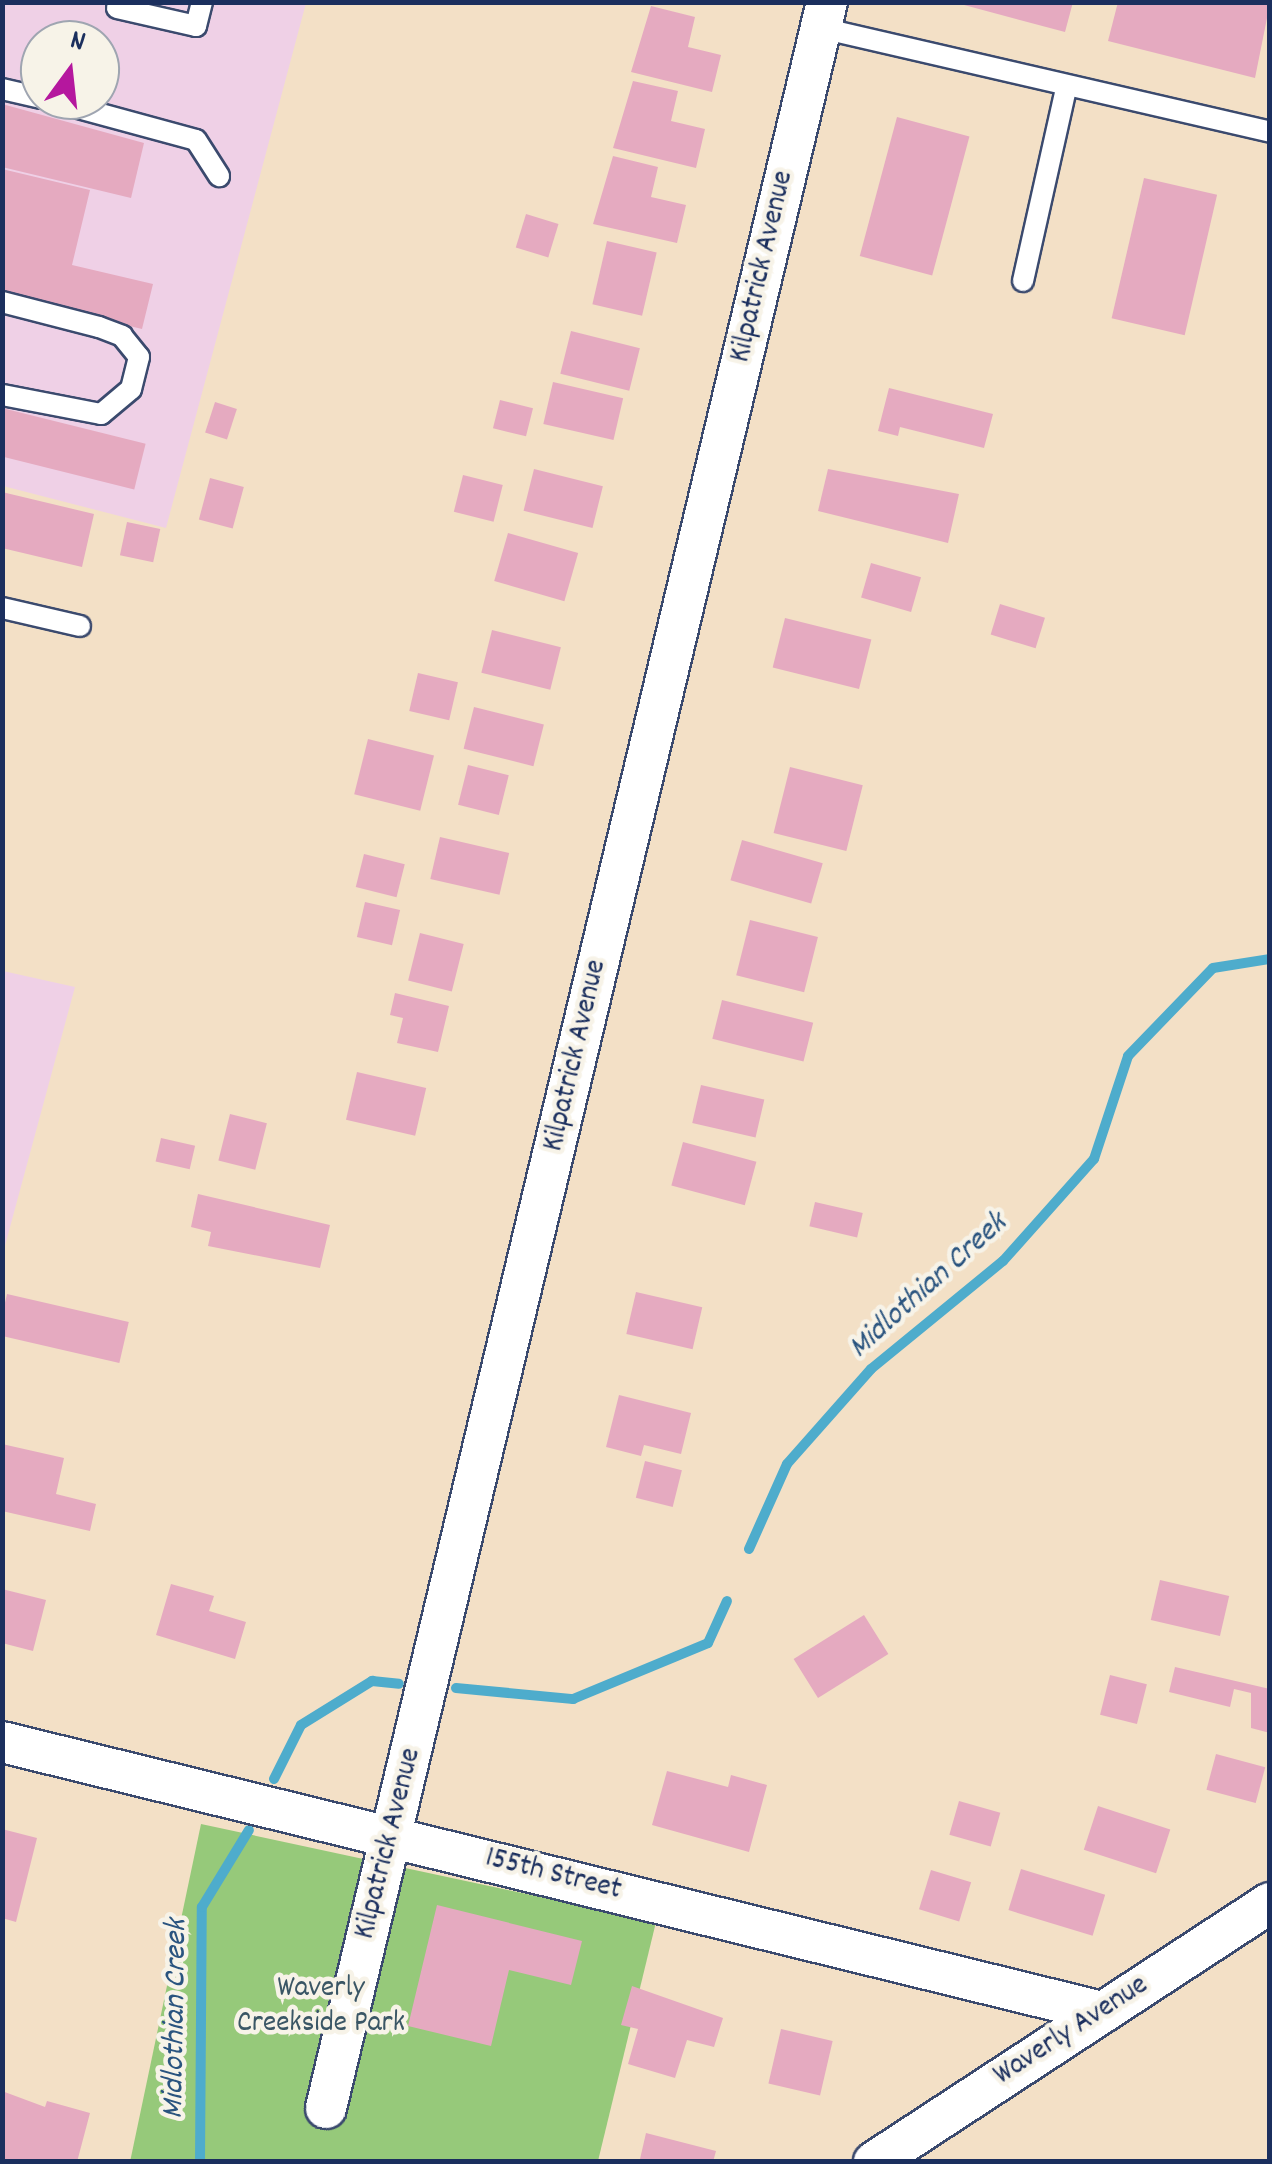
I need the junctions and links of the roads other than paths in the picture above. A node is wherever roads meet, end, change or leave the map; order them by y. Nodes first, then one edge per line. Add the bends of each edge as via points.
1 (94, 2) edge
2 (202, 2) edge
3 (118, 6) edge
4 (824, 15) edge
5 (1066, 88) junction
6 (120, 119) edge
7 (1270, 132) edge
8 (219, 176) dead end
9 (1023, 281) dead end
10 (2, 302) edge
11 (2, 395) edge
12 (2, 608) edge
13 (80, 626) dead end
14 (2, 1742) edge
15 (392, 1836) junction
16 (1270, 1903) edge
17 (1102, 2012) junction
18 (326, 2108) dead end
19 (874, 2162) edge

1 - 3 lane
2 - 3 lane via 196,26
4 - 5 lane
4 - 15 street, Kilpatrick Avenue
5 - 7 lane
5 - 9 lane
6 - 8 lane via 196,140
10 - 11 lane via 100,327 122,336 139,356 131,389 101,414
12 - 13 lane
14 - 15 street, 155th Street
15 - 17 street, 155th Street
15 - 18 street, Kilpatrick Avenue
16 - 17 street, Waverly Avenue
17 - 19 street, Waverly Avenue

